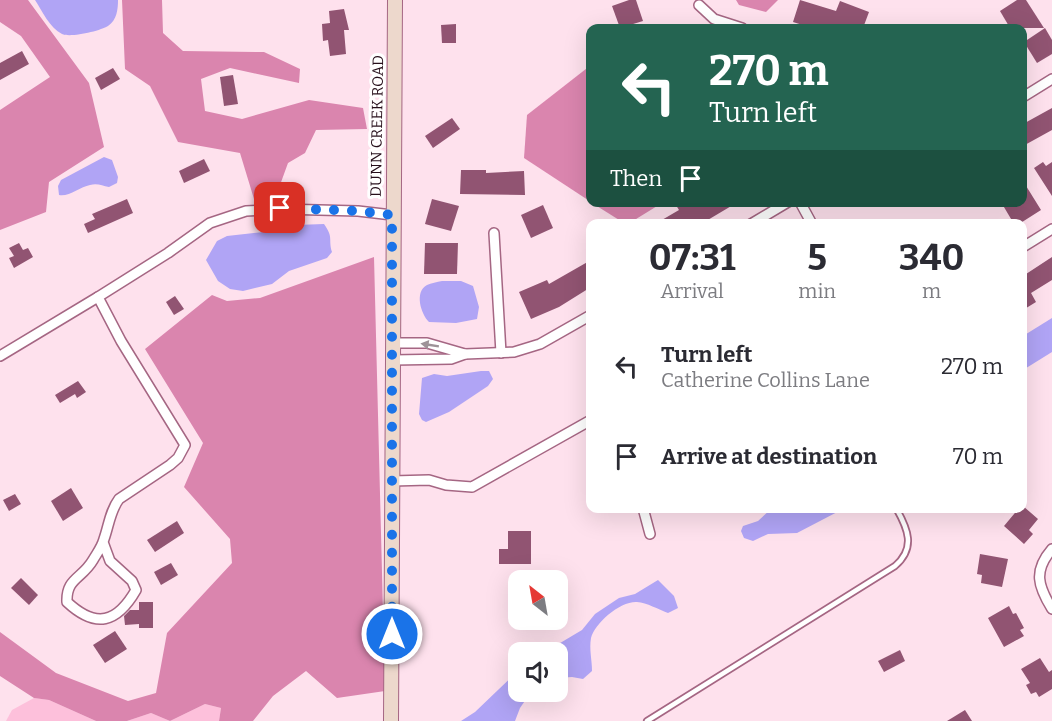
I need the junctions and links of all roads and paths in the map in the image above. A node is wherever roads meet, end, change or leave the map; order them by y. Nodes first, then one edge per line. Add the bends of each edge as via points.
1 (395, 0) edge
2 (699, 5) dead end
3 (730, 24) edge
4 (1052, 80) edge
5 (1027, 95) edge
6 (780, 207) edge
7 (392, 215) junction
8 (759, 219) edge
9 (1052, 229) edge
10 (494, 233) dead end
11 (1027, 245) edge
12 (98, 297) junction
13 (586, 318) edge
14 (393, 343) junction
15 (501, 353) junction
16 (465, 354) junction
17 (0, 356) edge
18 (393, 360) junction
19 (586, 424) edge
20 (392, 481) junction
21 (644, 513) edge
22 (899, 513) edge
23 (650, 534) dead end
24 (103, 542) junction
25 (1052, 549) edge
26 (1052, 609) edge
27 (391, 721) edge
28 (647, 721) edge

1 - 7 street, DUNN CREEK ROAD
2 - 3 street via 714,19
4 - 5 street
6 - 8 street
7 - 12 street via 280,208 236,213 210,223
7 - 14 street, DUNN CREEK ROAD
9 - 11 street
10 - 15 street
12 - 17 street
12 - 24 street via 185,445 170,465 119,499
13 - 15 street via 540,344
16 -> 14 street via 427,344
14 - 18 street, DUNN CREEK ROAD
15 - 16 street
16 - 18 street via 451,359
18 - 20 street, DUNN CREEK ROAD
19 - 20 street via 472,487 429,480
20 - 27 street, DUNN CREEK ROAD
21 - 23 street
22 - 28 lane via 908,539 908,551 902,560
24 - 24 street via 88,568 66,590 67,602 80,615 94,619 111,618 127,606 136,590 132,581 110,561
25 - 26 street via 1040,571 1041,588

